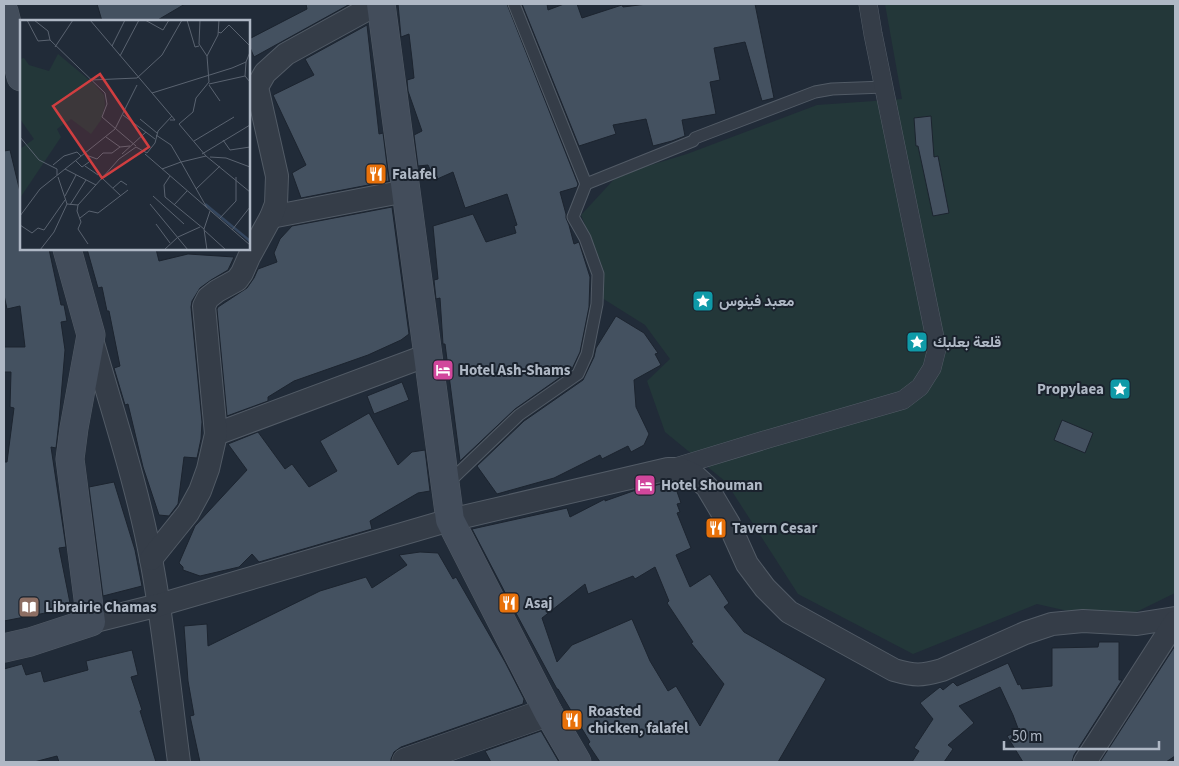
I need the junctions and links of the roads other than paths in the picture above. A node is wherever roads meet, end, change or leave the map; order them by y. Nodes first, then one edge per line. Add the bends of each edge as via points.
1 (377, 4) edge
2 (381, 4) edge
3 (514, 4) edge
4 (868, 4) edge
5 (4, 11) edge
6 (20, 72) edge
7 (884, 87) junction
8 (586, 184) junction
9 (406, 191) junction
10 (271, 218) junction
11 (68, 250) edge
12 (91, 335) junction
13 (428, 355) junction
14 (216, 434) junction
15 (668, 469) junction
16 (445, 486) junction
17 (450, 520) junction
18 (151, 559) junction
19 (159, 604) junction
20 (1175, 620) edge
21 (91, 622) junction
22 (4, 648) edge
23 (548, 712) junction
24 (179, 762) edge
25 (406, 762) edge
26 (577, 762) edge
27 (1086, 762) edge

1 - 10 street via 286,54 265,73 257,87 277,176 276,204
2 - 9 main road
3 - 8 lane
4 - 7 street
5 - 6 main road
7 - 8 lane via 816,92
7 - 15 street via 937,348 932,368 920,387 903,400
8 - 16 lane via 572,217 585,238 598,274 597,304 587,354 578,374 519,415
9 - 10 street
9 - 13 main road
10 - 14 street via 237,280 208,298 204,306
11 - 12 main road
12 - 18 street via 130,467
12 - 21 main road via 70,459
13 - 14 street
13 - 16 main road
14 - 18 street via 200,491 188,512
15 - 17 street
15 - 20 street via 681,469 706,487 729,524 747,564 765,588 790,612 894,670 912,675 942,670 1024,632 1052,624 1083,621 1137,624
16 - 17 main road
17 - 19 street
17 - 23 main road
18 - 19 street
19 - 21 street
19 - 24 street
20 - 27 street
21 - 22 main road
23 - 25 street
23 - 26 main road

